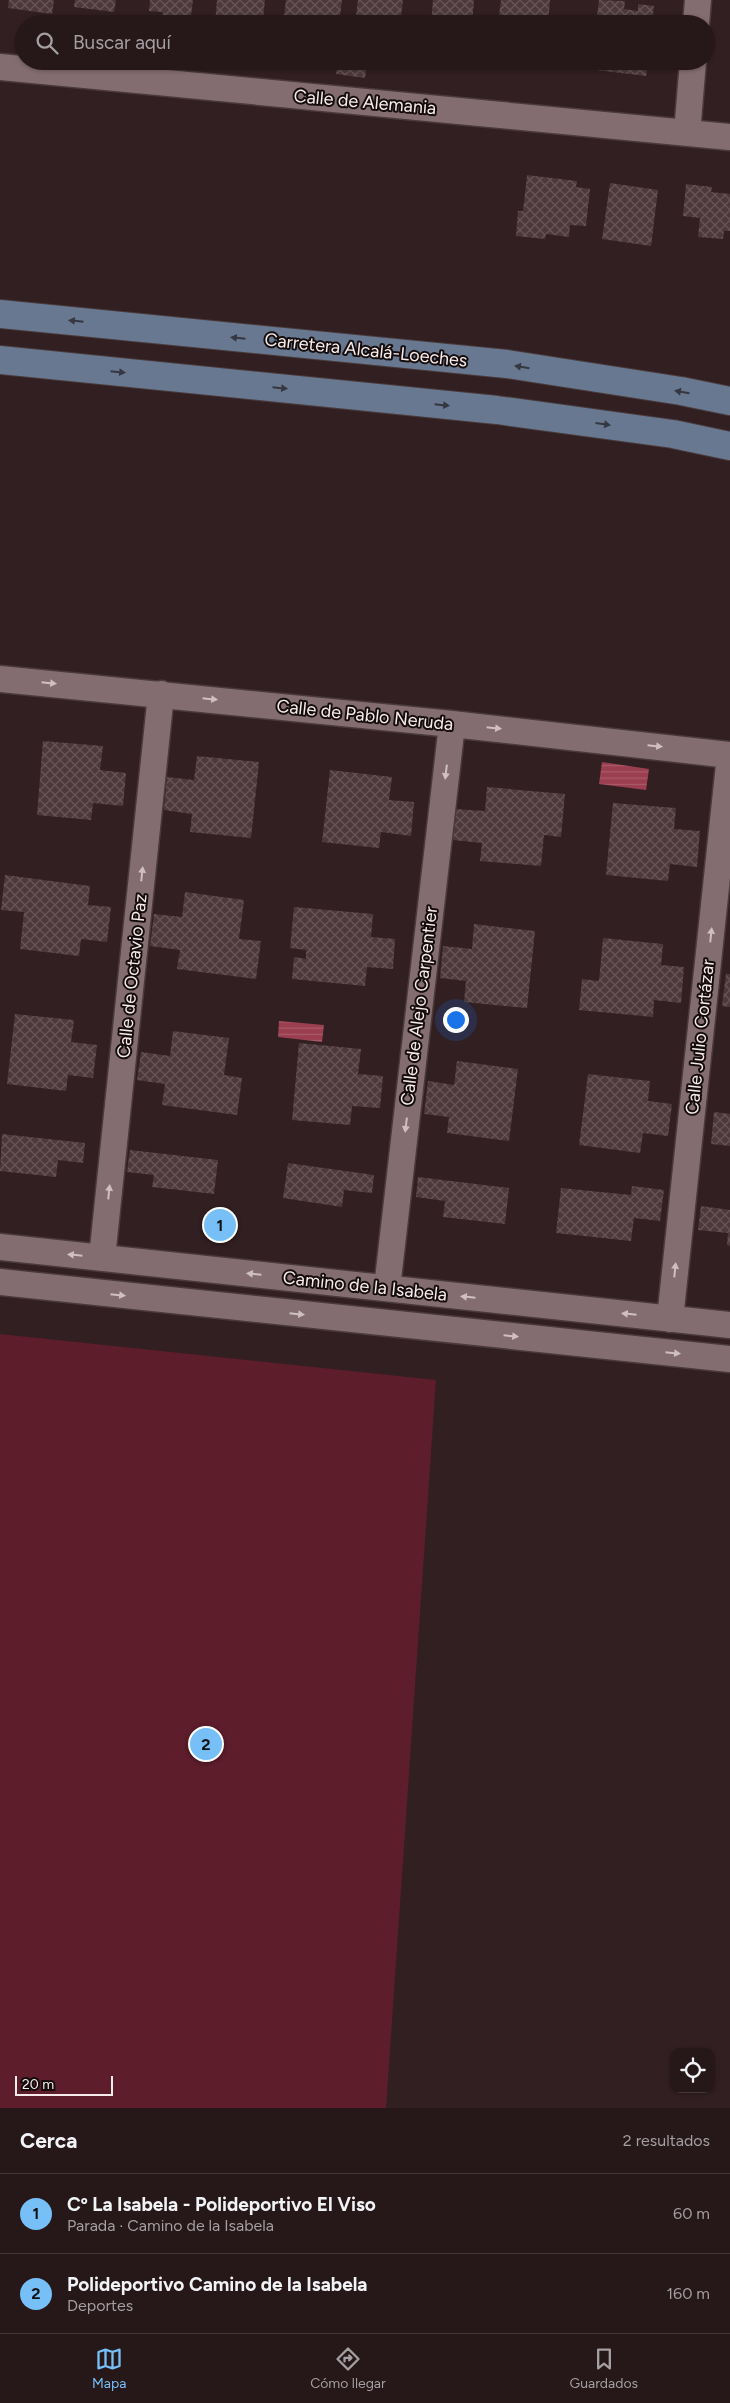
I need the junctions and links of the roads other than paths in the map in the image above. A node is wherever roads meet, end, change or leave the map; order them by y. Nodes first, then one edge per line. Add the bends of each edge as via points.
1 (698, 0) edge
2 (697, 15) edge
3 (0, 67) edge
4 (15, 68) edge
5 (31, 70) edge
6 (692, 70) edge
7 (687, 133) junction
8 (730, 137) edge
9 (0, 314) edge
10 (0, 360) edge
11 (730, 402) edge
12 (730, 446) edge
13 (0, 678) edge
14 (161, 694) junction
15 (452, 724) junction
16 (730, 755) edge
17 (0, 1247) edge
18 (102, 1258) junction
19 (0, 1282) edge
20 (387, 1288) junction
21 (670, 1319) junction
22 (730, 1325) edge
23 (730, 1359) edge

1 - 2 street
3 - 4 street, Calle de Alemania
5 - 7 street, Calle de Alemania
6 - 7 street
7 - 8 street, Calle de Alemania
11 -> 9 main road, Carretera Alcalá-Loeches via 681,391 507,364
10 -> 12 main road via 497,410 673,434
13 -> 14 street, Calle de Pablo Neruda
14 -> 15 street, Calle de Pablo Neruda
18 -> 14 street, Calle de Octavio Paz
15 -> 16 street, Calle de Pablo Neruda
15 -> 20 street, Calle de Alejo Carpentier
21 -> 16 street, Calle Julio Cortázar
18 -> 17 street, Camino de la Isabela
20 -> 18 street, Camino de la Isabela
19 -> 23 street, Camino de la Isabela
21 -> 20 street, Camino de la Isabela
21 - 22 street, Camino de la Isabela

